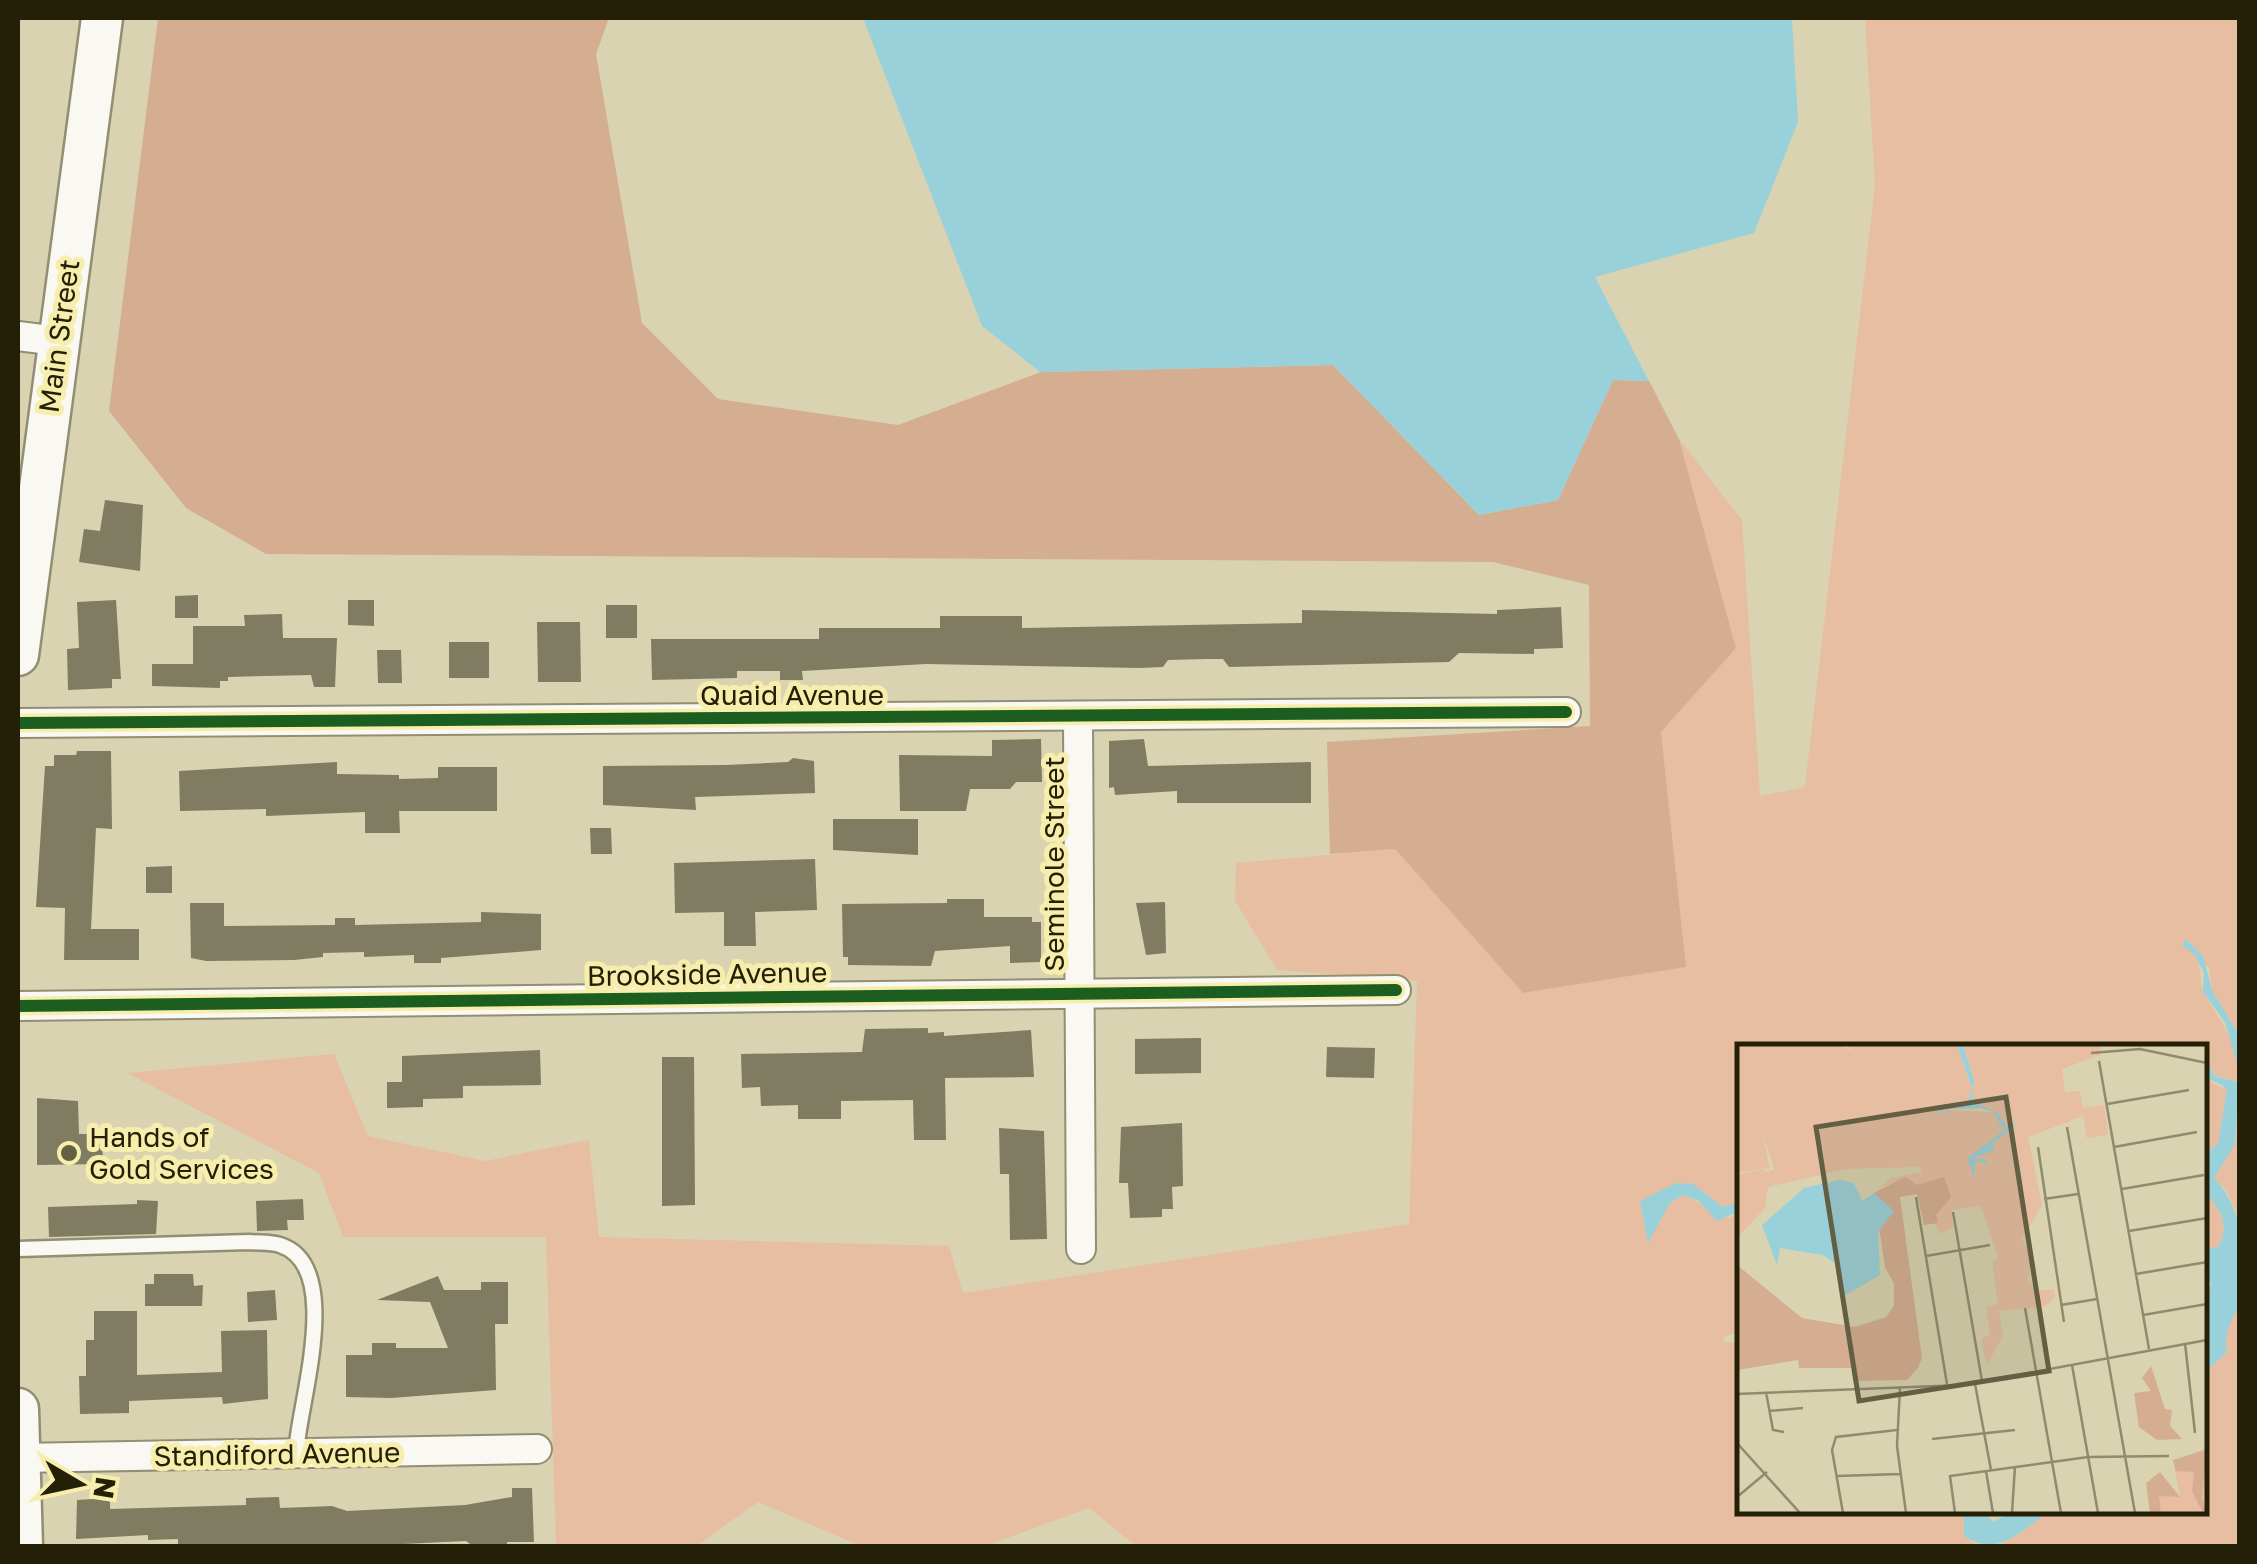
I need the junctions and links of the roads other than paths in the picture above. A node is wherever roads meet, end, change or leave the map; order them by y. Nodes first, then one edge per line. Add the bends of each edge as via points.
1 (102, 18) edge
2 (18, 336) edge
3 (58, 341) junction
4 (18, 656) edge
5 (1566, 712) dead end
6 (1078, 719) junction
7 (18, 723) edge
8 (1396, 990) dead end
9 (1080, 994) junction
10 (18, 1006) edge
11 (18, 1249) edge
12 (1081, 1250) dead end
13 (18, 1409) edge
14 (537, 1449) dead end
15 (296, 1454) junction
16 (18, 1458) edge
17 (22, 1546) edge

1 - 3 main road, Main Street
2 - 3 street
3 - 4 main road, Main Street
5 - 6 street, Quaid Avenue
6 - 7 street, Quaid Avenue
6 - 9 street, Seminole Street
8 - 9 street, Brookside Avenue
9 - 10 street, Brookside Avenue
9 - 12 street, Seminole Street
11 - 15 lane via 282,1245 303,1261 314,1310 314,1360
13 - 16 main road
14 - 15 street, Standiford Avenue
15 - 16 street, Standiford Avenue
16 - 17 main road

